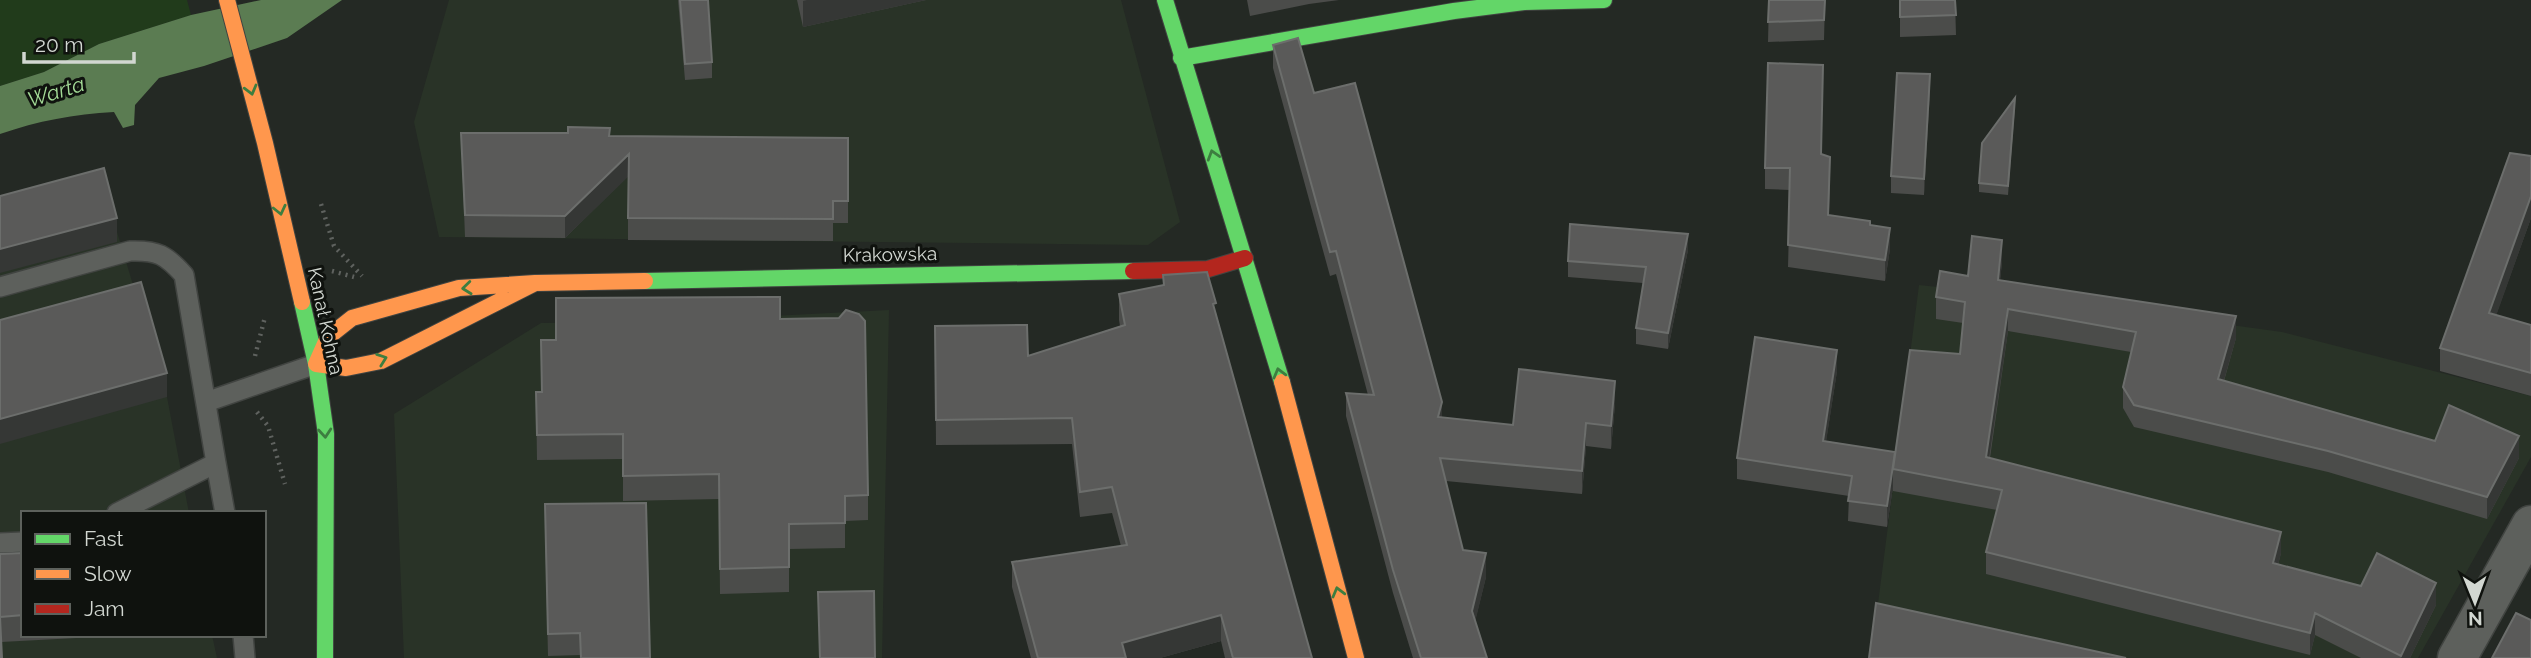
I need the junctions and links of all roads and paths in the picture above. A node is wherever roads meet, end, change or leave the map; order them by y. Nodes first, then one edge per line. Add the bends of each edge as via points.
1 (227, 0) edge
2 (1165, 0) edge
3 (1604, 0) edge
4 (1181, 58) junction
5 (1245, 257) junction
6 (535, 283) junction
7 (0, 287) edge
8 (316, 364) junction
9 (206, 402) junction
10 (216, 463) junction
11 (121, 511) edge
12 (225, 511) edge
13 (2531, 526) edge
14 (21, 542) edge
15 (0, 543) edge
16 (243, 637) edge
17 (245, 658) edge
18 (325, 658) edge
19 (1356, 658) edge
20 (2457, 658) edge

1 -> 8 street, Kanał Kohna
2 - 4 street
3 - 4 street via 1524,2 1454,11
5 -> 4 street
5 - 6 street, Krakowska via 1208,268
19 -> 5 street
8 -> 6 street via 346,368 381,361
6 -> 8 street, Krakowska via 459,288 352,318 328,337
7 - 9 lane via 130,251 152,250 170,260 184,275
8 - 9 lane
8 -> 18 street, Kanał Kohna via 326,434
9 - 10 lane
10 - 11 lane
10 - 12 lane
13 - 20 street
14 - 15 lane
16 - 17 lane

